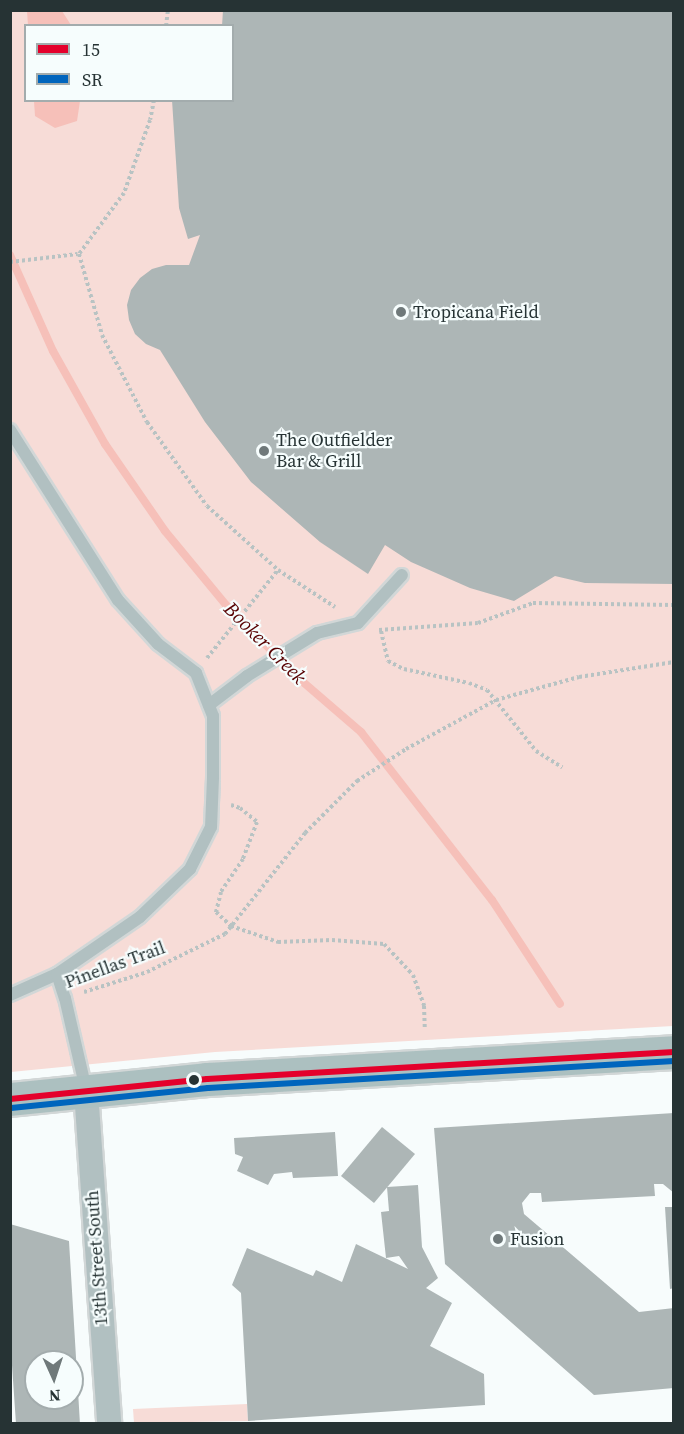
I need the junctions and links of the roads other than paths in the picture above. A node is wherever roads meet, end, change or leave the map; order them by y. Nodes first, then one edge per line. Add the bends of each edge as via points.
1 (10, 430) edge
2 (402, 575) dead end
3 (208, 705) junction
4 (57, 974) junction
5 (10, 995) edge
6 (674, 1052) edge
7 (86, 1092) junction
8 (10, 1099) edge
9 (109, 1424) edge

1 - 3 lane via 118,600 158,644 196,673
2 - 3 lane via 358,623 317,633
3 - 4 lane via 213,716 211,827 190,869 140,917
4 - 5 lane
4 - 7 lane
6 - 7 main road via 207,1079
7 - 8 main road
7 - 9 street, 13th Street South

